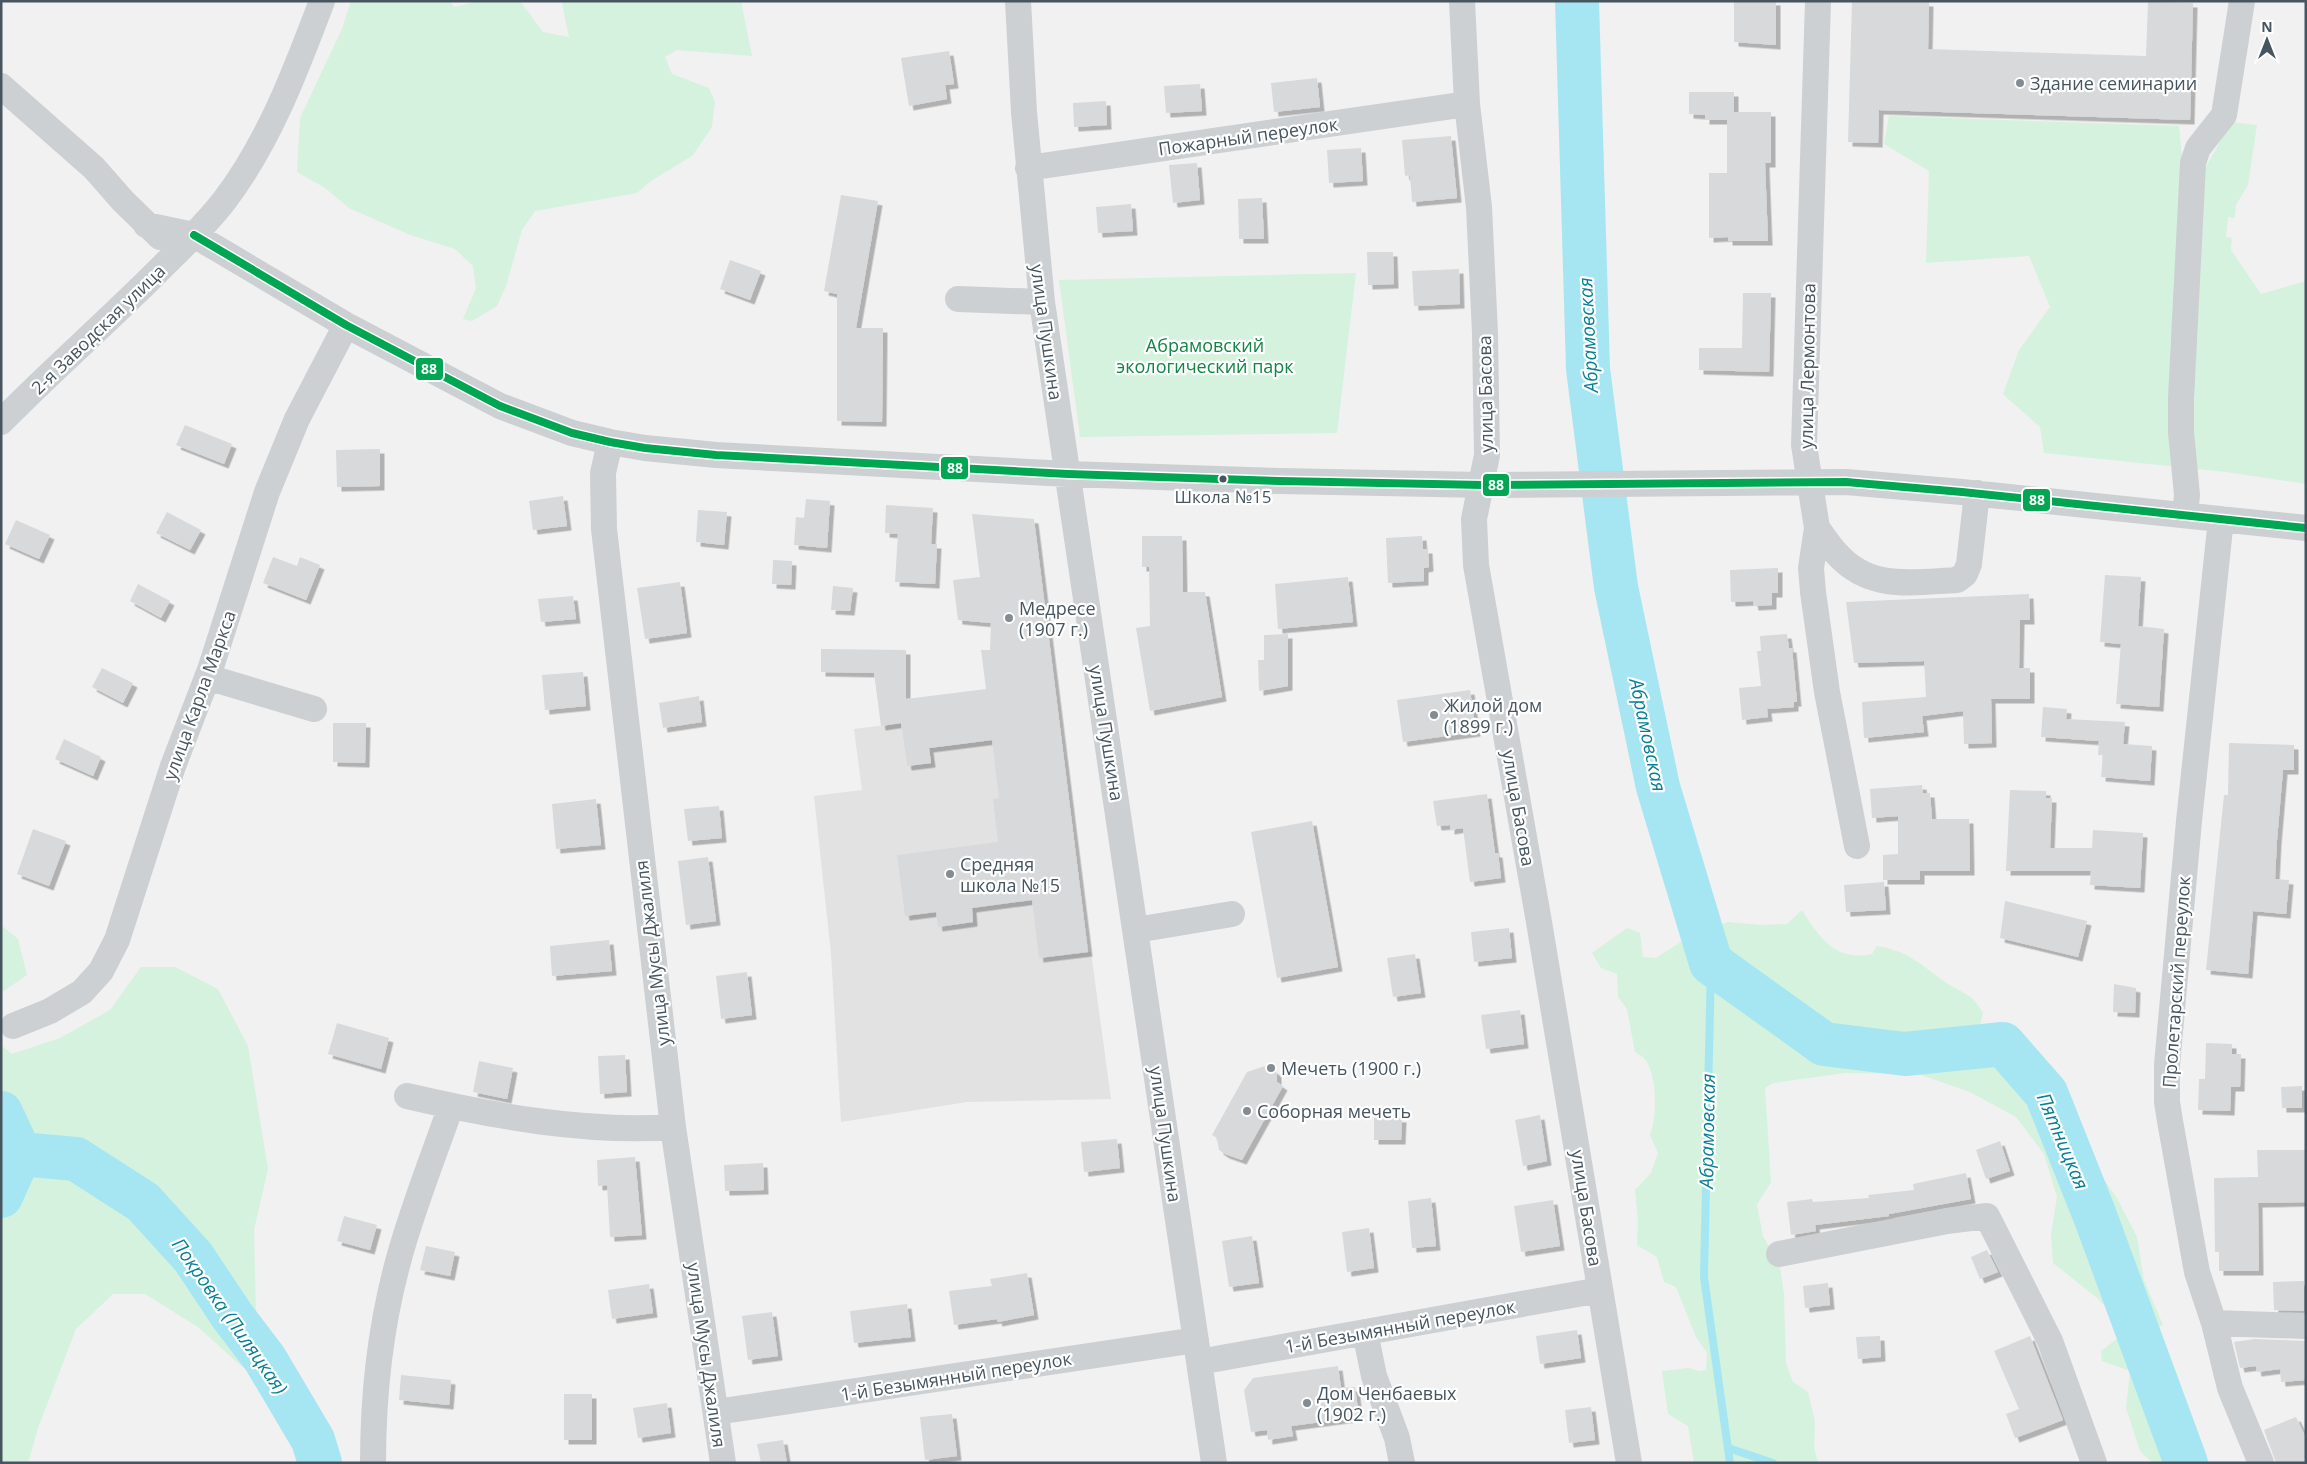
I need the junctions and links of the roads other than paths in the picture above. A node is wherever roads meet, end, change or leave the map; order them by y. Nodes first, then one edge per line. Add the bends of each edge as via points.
1 (322, 1) edge
2 (1018, 1) edge
3 (1462, 1) edge
4 (1818, 1) edge
5 (2242, 1) edge
6 (1, 86) edge
7 (1467, 104) junction
8 (1028, 168) junction
9 (185, 244) junction
10 (958, 299) dead end
11 (1042, 302) junction
12 (346, 325) junction
13 (1, 422) edge
14 (610, 442) junction
15 (1068, 474) junction
16 (1810, 481) junction
17 (1482, 485) junction
18 (1977, 493) junction
19 (2186, 515) junction
20 (2221, 519) junction
21 (1817, 528) junction
22 (2306, 528) edge
23 (208, 677) junction
24 (314, 709) dead end
25 (1857, 846) dead end
26 (1232, 914) dead end
27 (1136, 930) junction
28 (13, 1026) dead end
29 (407, 1096) dead end
30 (451, 1106) junction
31 (673, 1126) junction
32 (1779, 1254) dead end
33 (1600, 1290) junction
34 (2214, 1323) junction
35 (2306, 1326) edge
36 (1365, 1332) junction
37 (1198, 1351) junction
38 (716, 1412) junction
39 (373, 1463) edge
40 (723, 1463) edge
41 (1214, 1463) edge
42 (1402, 1463) edge
43 (1629, 1463) edge
44 (2094, 1463) edge
45 (2261, 1463) edge

1 - 9 street, 2-я Заводская улица via 301,57 253,156 224,200
2 - 8 street, улица Пушкина
3 - 7 street, улица Басова
4 - 16 street, улица Лермонтова via 1803,417
5 - 19 street via 2224,115 2198,148 2193,163 2181,399
6 - 9 street via 94,168 146,225
7 - 8 street, Пожарный переулок
7 - 17 street, улица Басова via 1479,207 1485,333 1487,455
8 - 11 street, улица Пушкина
9 - 12 street
9 - 13 street, 2-я Заводская улица
10 - 11 street
11 - 15 street, улица Пушкина
12 - 14 street via 500,406 572,433
12 - 23 street, улица Карла Маркса via 297,419 267,492
14 - 15 street via 716,455
14 - 31 street, улица Мусы Джалиля via 604,473 604,529
15 - 17 street
15 - 27 street, улица Пушкина
16 - 17 street
16 - 18 street
16 - 21 street, улица Лермонтова
17 - 33 street, улица Басова via 1474,519 1476,565
18 - 19 street
18 - 21 street via 1969,564 1965,574 1957,580 1894,583 1874,580 1857,572 1839,556
19 - 20 street
20 - 22 street
20 - 34 street, Пролетарский переулок via 2189,821 2168,1065 2173,1141 2197,1272
21 - 25 street, улица Лермонтова via 1811,568 1813,592 1827,692
23 - 24 street
23 - 28 street, улица Карла Маркса via 173,766 117,940 101,971 82,992 50,1011
26 - 27 street
27 - 37 street, улица Пушкина
29 - 30 street
30 - 31 street via 570,1125 617,1128
30 - 39 street via 398,1262 385,1319 378,1362
31 - 38 street, улица Мусы Джалиля
32 - 44 street via 1987,1216 2050,1341
33 - 36 street, 1-й Безымянный переулок
33 - 43 street, улица Басова
34 - 35 street
34 - 45 street, Пролетарский переулок via 2230,1388
36 - 37 street, 1-й Безымянный переулок
36 - 42 street via 1374,1376
37 - 38 street, 1-й Безымянный переулок
37 - 41 street, улица Пушкина
38 - 40 street, улица Мусы Джалиля

